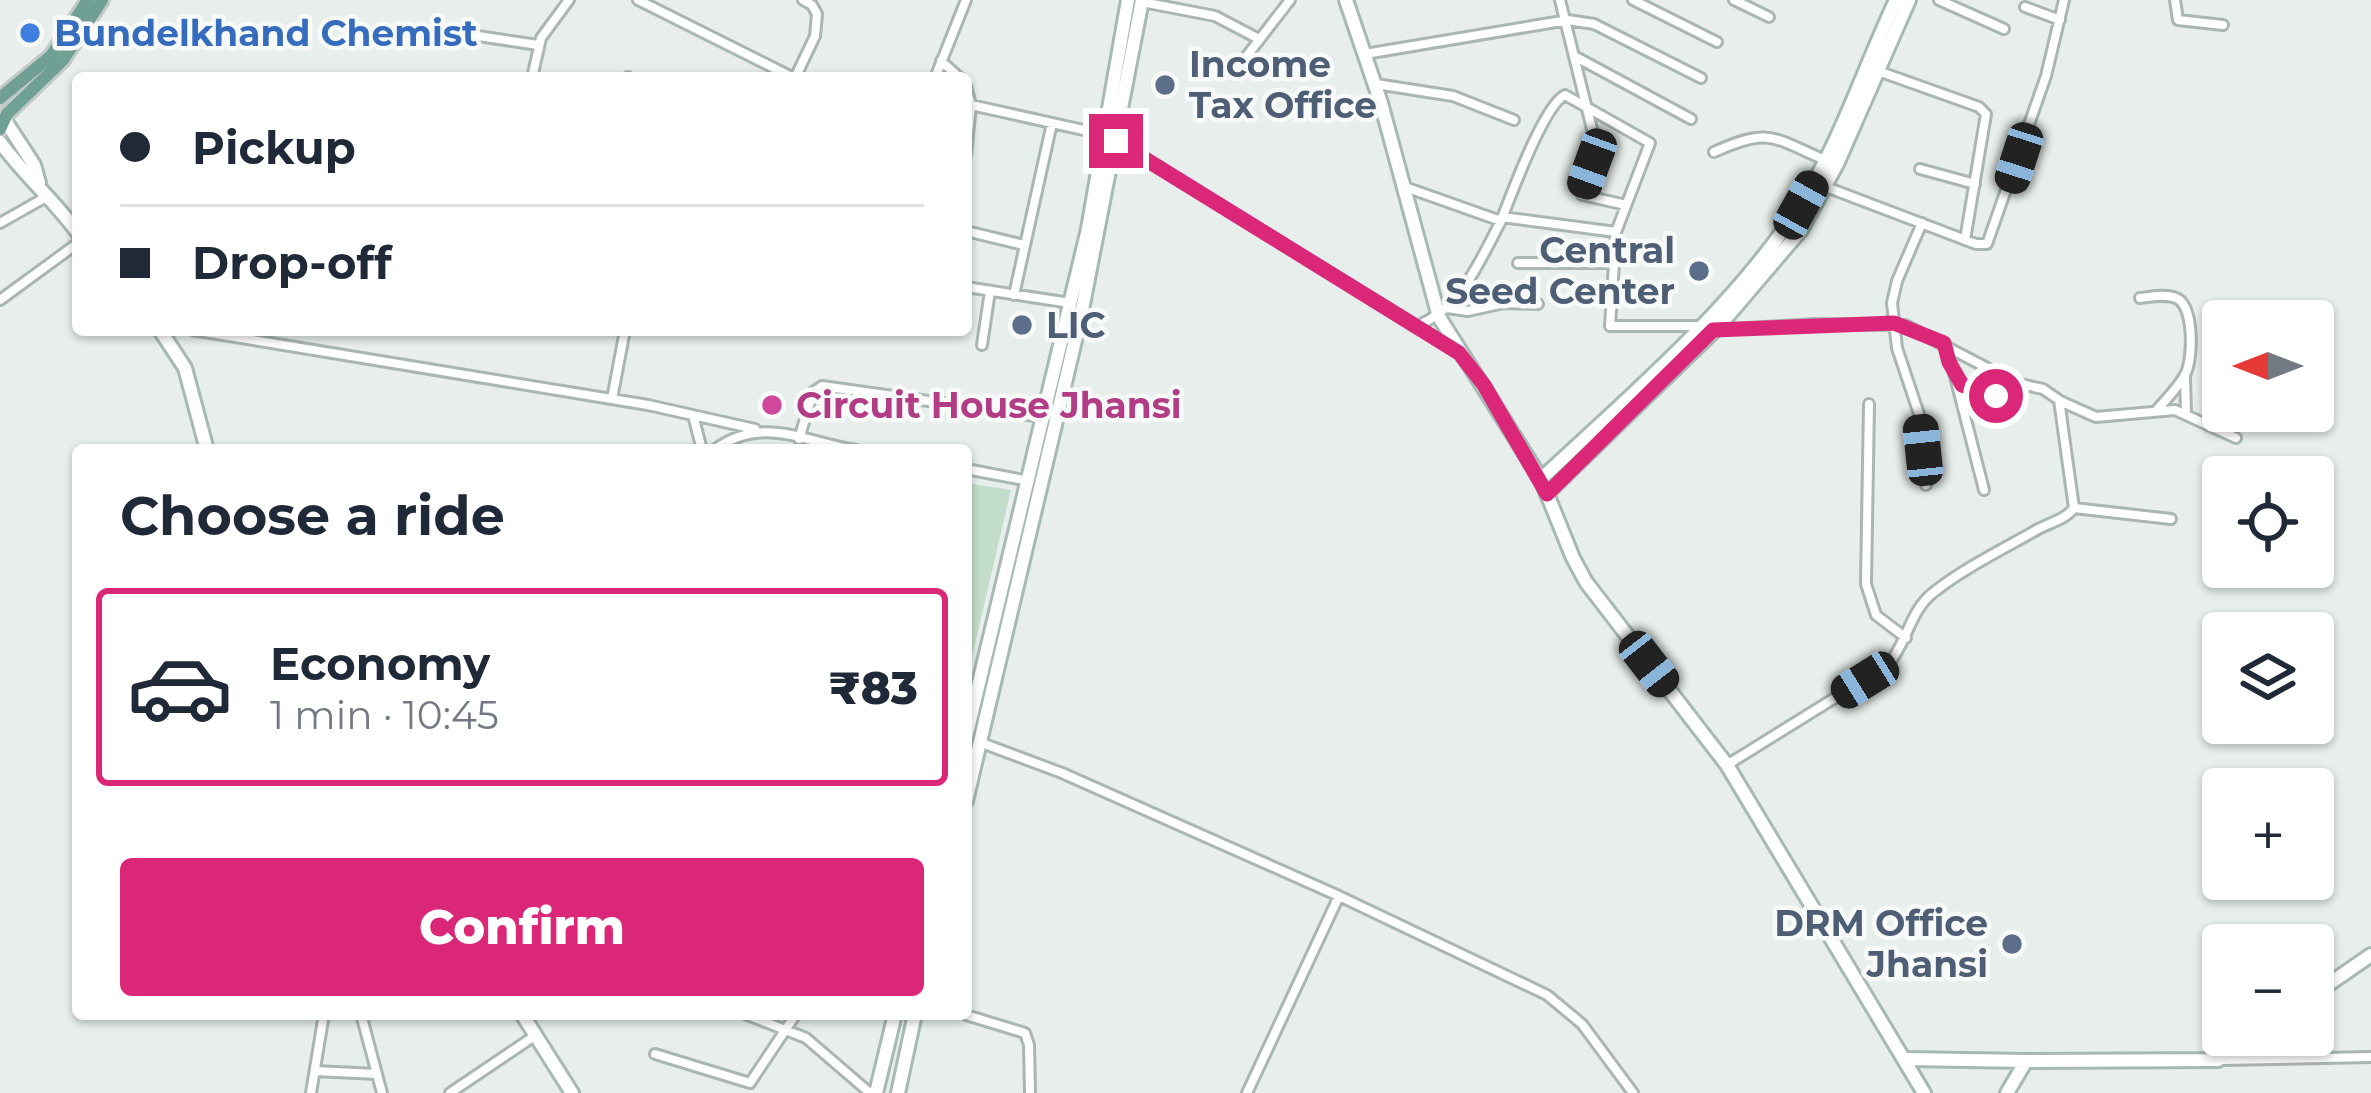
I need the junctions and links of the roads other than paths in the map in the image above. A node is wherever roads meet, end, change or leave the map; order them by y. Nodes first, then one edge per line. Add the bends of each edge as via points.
1 (88, 0) edge
2 (102, 0) edge
3 (569, 0) edge
4 (638, 0) edge
5 (803, 0) edge
6 (966, 0) edge
7 (1128, 0) edge
8 (1290, 0) edge
9 (1346, 0) edge
10 (1560, 0) edge
11 (1633, 0) edge
12 (1734, 0) edge
13 (1939, 0) edge
14 (2064, 0) edge
15 (2175, 0) edge
16 (1142, 1) edge
17 (1901, 3) edge
18 (2025, 8) dead end
19 (1768, 16) dead end
20 (1568, 20) junction
21 (2060, 20) junction
22 (2223, 25) dead end
23 (2004, 29) dead end
24 (438, 30) dead end
25 (1259, 39) junction
26 (1717, 42) dead end
27 (538, 45) junction
28 (1365, 54) junction
29 (1575, 57) junction
30 (940, 61) junction
31 (1239, 66) dead end
32 (1878, 71) junction
33 (533, 72) edge
34 (782, 72) edge
35 (797, 72) edge
36 (937, 72) edge
37 (953, 72) edge
38 (1701, 78) dead end
39 (1375, 84) junction
40 (1860, 97) junction
41 (972, 105) edge
42 (1587, 108) junction
43 (3, 113) edge
44 (1691, 119) dead end
45 (1514, 120) dead end
46 (1052, 123) junction
47 (1111, 138) junction
48 (0, 142) edge
49 (1714, 152) dead end
50 (1825, 160) junction
51 (1920, 169) dead end
52 (39, 183) junction
53 (1975, 184) junction
54 (1826, 187) junction
55 (1405, 188) junction
56 (50, 195) junction
57 (1626, 205) junction
58 (1501, 219) junction
59 (0, 223) edge
60 (1922, 223) junction
61 (72, 225) edge
62 (1616, 232) junction
63 (972, 233) edge
64 (1964, 240) junction
65 (1024, 245) junction
66 (72, 247) edge
67 (1518, 263) dead end
68 (1613, 263) junction
69 (972, 288) edge
70 (990, 291) junction
71 (1014, 296) junction
72 (2140, 298) dead end
73 (0, 300) edge
74 (1077, 304) junction
75 (1538, 304) dead end
76 (1443, 312) junction
77 (1894, 323) junction
78 (1418, 326) junction
79 (1707, 328) junction
80 (164, 336) edge
81 (229, 336) edge
82 (624, 336) edge
83 (1944, 343) junction
84 (982, 345) dead end
85 (1459, 353) junction
86 (1954, 373) junction
87 (2184, 376) junction
88 (2027, 386) junction
89 (612, 399) junction
90 (2059, 400) junction
91 (1869, 404) dead end
92 (2156, 411) junction
93 (2186, 412) junction
94 (693, 415) junction
95 (1042, 417) junction
96 (755, 429) junction
97 (2236, 438) dead end
98 (800, 440) junction
99 (204, 444) edge
100 (700, 444) edge
101 (721, 444) edge
102 (822, 444) edge
103 (972, 470) edge
104 (1541, 479) junction
105 (1026, 480) junction
106 (1043, 483) junction
107 (1926, 485) dead end
108 (1984, 490) dead end
109 (1547, 494) junction
110 (2074, 508) junction
111 (2171, 519) dead end
112 (1906, 638) junction
113 (973, 739) edge
114 (1727, 765) junction
115 (1339, 896) junction
116 (2371, 955) edge
117 (2334, 980) edge
118 (972, 1017) edge
119 (323, 1020) edge
120 (363, 1020) edge
121 (526, 1020) edge
122 (762, 1020) edge
123 (793, 1020) edge
124 (894, 1020) edge
125 (914, 1020) edge
126 (788, 1029) junction
127 (536, 1035) junction
128 (655, 1054) dead end
129 (2224, 1056) edge
130 (2371, 1057) edge
131 (1907, 1059) junction
132 (2026, 1060) junction
133 (2218, 1060) junction
134 (315, 1071) junction
135 (377, 1073) junction
136 (311, 1093) edge
137 (382, 1093) edge
138 (450, 1093) edge
139 (572, 1093) edge
140 (873, 1093) edge
141 (898, 1093) edge
142 (1030, 1093) edge
143 (1247, 1093) edge
144 (1633, 1093) edge
145 (1924, 1093) edge
146 (2007, 1093) edge

1 - 43 main road
2 - 43 main road via 64,60
3 - 27 street
4 - 34 street
5 - 35 street via 817,14
6 - 30 street
7 - 47 street
8 - 25 street
9 - 28 street
10 - 20 street
11 - 26 street
12 - 19 street
13 - 23 street
14 - 21 street
15 - 22 street via 2178,20
16 - 25 street via 1215,16
16 - 47 street
17 - 32 street
17 - 40 street
18 - 21 street
20 - 28 street
20 - 29 street
20 - 38 street via 1594,24
21 - 64 street via 1991,240
24 - 27 street
25 - 31 street
27 - 33 street
28 - 39 street
29 - 42 street
29 - 44 street
30 - 36 street
30 - 37 street
32 - 40 street
32 - 53 street via 1984,110
39 - 45 street via 1436,92
39 - 55 street
40 - 50 street
40 - 54 street
41 - 46 street
42 - 57 street via 1595,153 1582,195
42 - 57 street via 1649,140
42 - 58 street via 1558,96
43 - 52 street
46 - 47 street
46 - 65 street
47 - 74 street
47 - 78 street
48 - 52 street
49 - 50 street via 1766,134
50 - 79 street
51 - 53 street
52 - 56 street
53 - 64 street
54 - 60 street
54 - 79 street via 1740,304
55 - 58 street
55 - 76 street
56 - 59 street
56 - 61 street
57 - 62 street
58 - 62 street
58 - 76 street via 1466,287
60 - 64 street
60 - 77 street via 1893,291
62 - 68 street
63 - 65 street
65 - 71 street
66 - 73 street
67 - 68 street
68 - 79 street via 1610,326
69 - 70 street
70 - 71 street
70 - 84 street
71 - 74 street
72 - 87 street via 2182,301 2190,355
74 - 95 street
74 - 106 street
75 - 76 street
76 - 78 street
76 - 85 street
77 - 79 street
77 - 83 street
77 - 107 street via 1919,414
78 - 85 street
79 - 104 street
79 - 109 street
80 - 99 street via 185,368
81 - 89 street
82 - 89 street
83 - 86 street
83 - 88 street
85 - 104 street
86 - 88 street via 1984,395
86 - 108 street
87 - 92 street
87 - 93 street
88 - 90 street
89 - 94 street
90 - 92 street via 2096,417
90 - 110 street
91 - 112 street via 1866,584 1876,615
92 - 93 street
93 - 97 street
94 - 96 street
94 - 100 street
95 - 98 street via 822,386 813,392
95 - 105 street
96 - 98 street
96 - 101 street
98 - 102 street
103 - 105 street
104 - 109 street
105 - 106 street
105 - 113 street
106 - 113 street
109 - 114 street via 1586,582
110 - 111 street
110 - 112 street via 1933,592
112 - 114 street via 1888,665
113 - 115 street
114 - 131 street
115 - 143 street
115 - 144 street via 1547,995 1582,1024
116 - 117 street
118 - 142 street via 1024,1033
119 - 134 street
120 - 135 street
121 - 127 street
122 - 126 street
123 - 126 street
124 - 140 street
125 - 141 street
126 - 128 street via 750,1083
126 - 140 street
127 - 138 street
127 - 139 street
129 - 133 street
130 - 133 street
131 - 132 street
131 - 145 street
132 - 133 street
132 - 146 street
134 - 135 street
134 - 136 street
135 - 137 street

